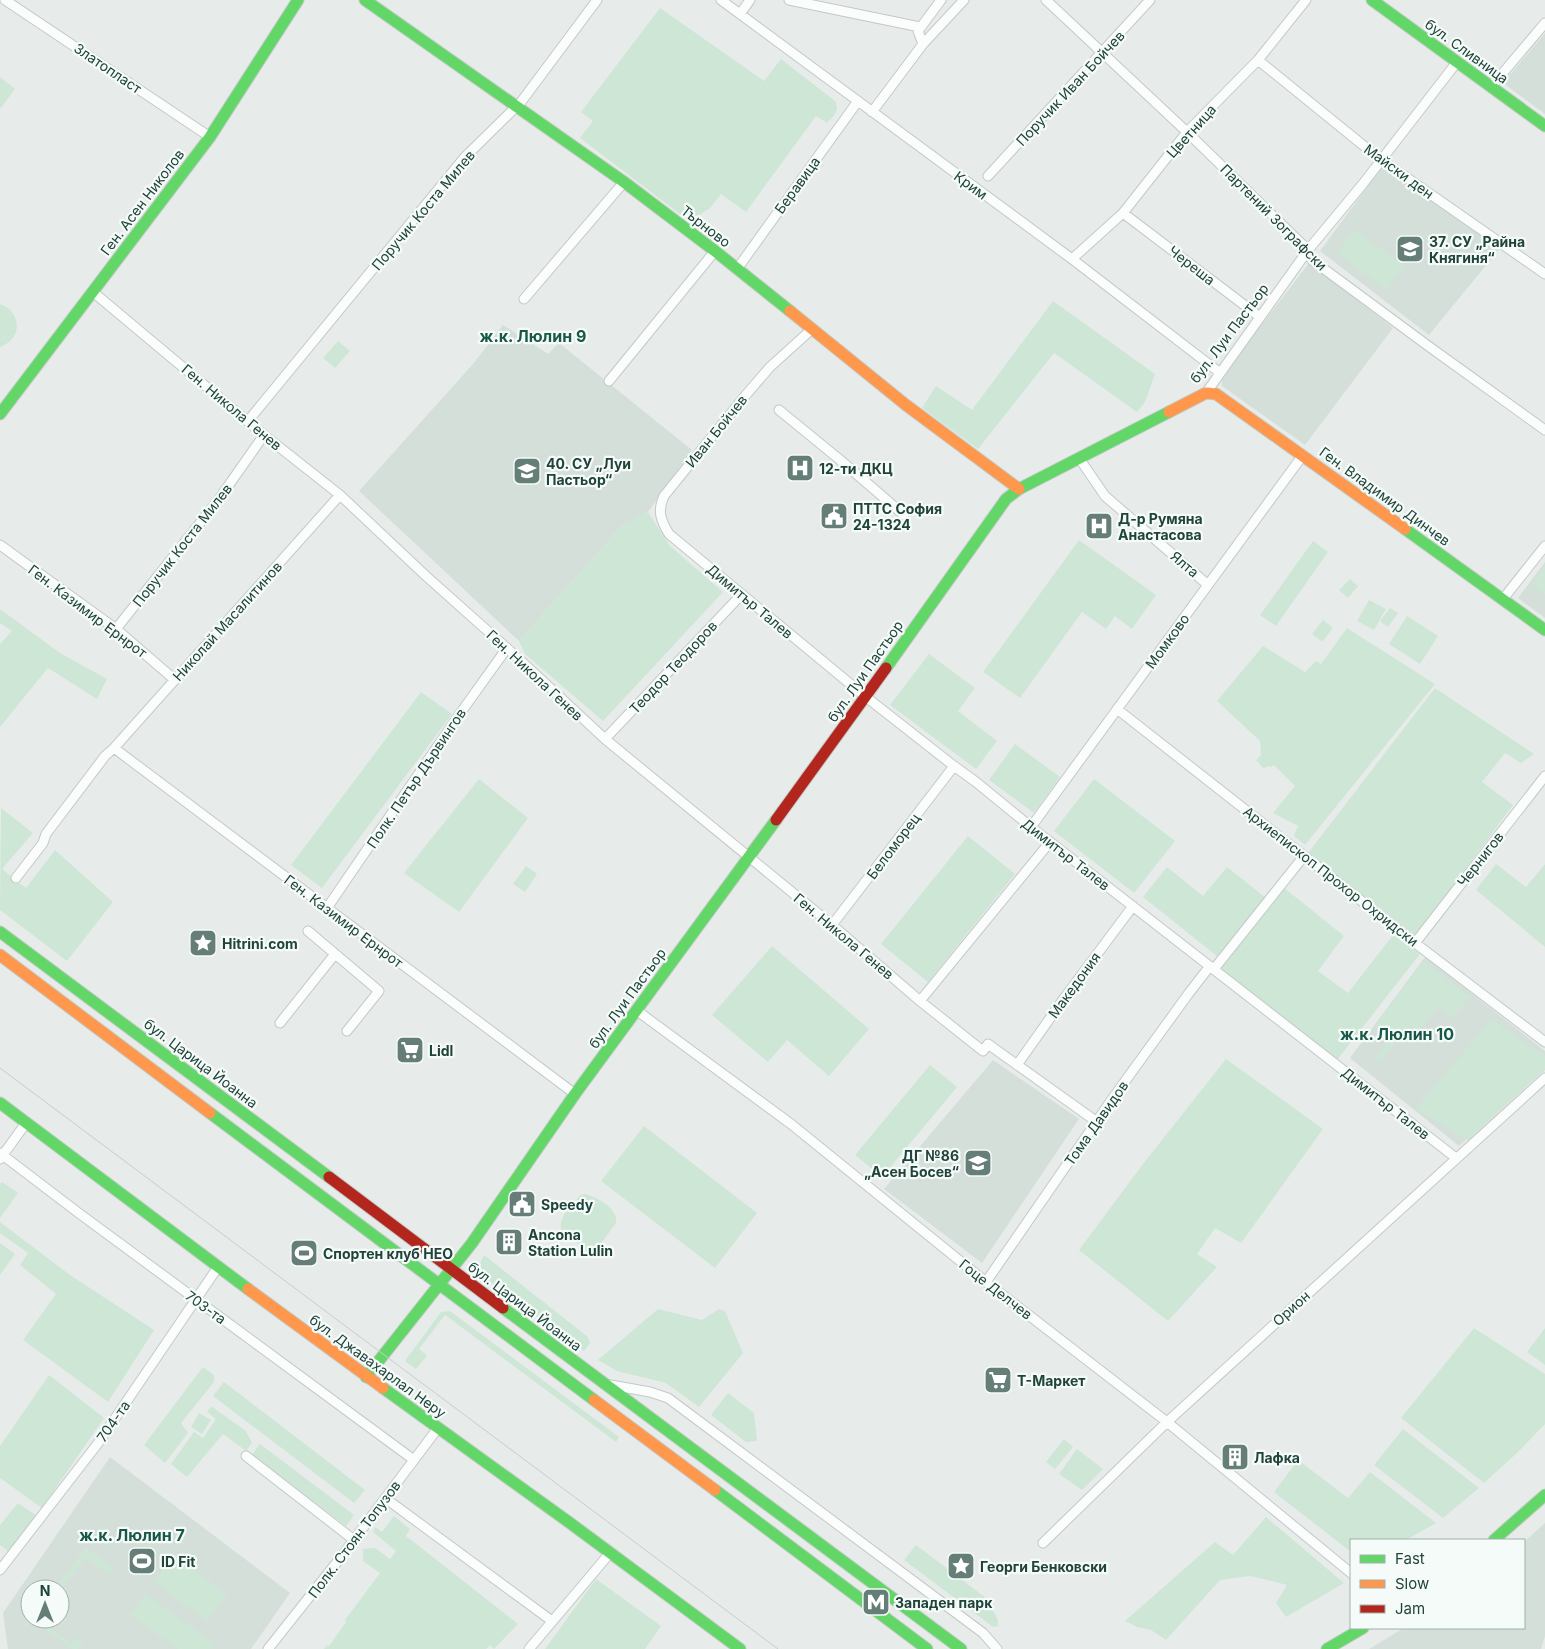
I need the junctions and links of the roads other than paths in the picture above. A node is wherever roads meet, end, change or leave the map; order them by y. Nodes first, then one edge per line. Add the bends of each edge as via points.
1 (6, 0) edge
2 (298, 0) edge
3 (365, 0) edge
4 (597, 0) edge
5 (721, 0) edge
6 (750, 0) edge
7 (789, 0) edge
8 (941, 0) edge
9 (1046, 0) edge
10 (1150, 0) edge
11 (1306, 0) edge
12 (1372, 0) edge
13 (961, 1) edge
14 (740, 14) junction
15 (1545, 23) edge
16 (920, 27) junction
17 (923, 44) junction
18 (1103, 54) junction
19 (1258, 60) junction
20 (1457, 62) junction
21 (1491, 87) junction
22 (858, 101) junction
23 (516, 107) junction
24 (872, 112) junction
25 (1545, 126) edge
26 (1187, 132) junction
27 (210, 137) junction
28 (1380, 160) junction
29 (988, 176) dead end
30 (624, 182) junction
31 (1123, 213) junction
32 (1308, 250) junction
33 (715, 251) junction
34 (1072, 259) junction
35 (737, 269) junction
36 (1545, 274) edge
37 (93, 292) junction
38 (524, 300) dead end
39 (1260, 317) junction
40 (812, 329) junction
41 (1219, 372) junction
42 (608, 381) dead end
43 (1206, 393) junction
44 (2, 407) edge
45 (779, 410) dead end
46 (248, 421) junction
47 (1545, 430) edge
48 (264, 435) junction
49 (1303, 455) junction
50 (1079, 458) junction
51 (1019, 489) junction
52 (340, 495) junction
53 (904, 515) dead end
54 (0, 545) edge
55 (682, 545) joint
56 (1545, 546) edge
57 (1208, 584) junction
58 (742, 594) junction
59 (1503, 599) junction
60 (116, 629) junction
61 (1545, 630) edge
62 (507, 648) junction
63 (175, 680) junction
64 (866, 697) junction
65 (1117, 709) junction
66 (604, 739) junction
67 (114, 748) junction
68 (954, 766) junction
69 (1545, 776) edge
70 (1031, 827) junction
71 (1050, 842) junction
72 (1304, 856) junction
73 (749, 857) junction
74 (16, 878) dead end
75 (1133, 906) junction
76 (327, 908) junction
77 (832, 925) junction
78 (308, 931) dead end
79 (0, 932) edge
80 (1415, 943) junction
81 (335, 954) junction
82 (0, 955) edge
83 (1212, 968) junction
84 (920, 1001) junction
85 (636, 1010) junction
86 (280, 1023) dead end
87 (347, 1031) dead end
88 (1545, 1042) edge
89 (1017, 1065) junction
90 (1545, 1078) edge
91 (575, 1094) junction
92 (0, 1103) edge
93 (1097, 1122) junction
94 (26, 1123) junction
95 (1, 1156) edge
96 (1456, 1158) junction
97 (218, 1267) junction
98 (451, 1269) junction
99 (986, 1282) junction
100 (439, 1284) junction
101 (195, 1299) junction
102 (366, 1376) junction
103 (606, 1384) junction
104 (1167, 1422) junction
105 (438, 1428) junction
106 (246, 1456) dead end
107 (414, 1460) junction
108 (1545, 1495) edge
109 (385, 1498) junction
110 (1495, 1539) edge
111 (354, 1540) junction
112 (1043, 1543) dead end
113 (610, 1553) junction
114 (0, 1570) edge
115 (1350, 1572) edge
116 (552, 1621) junction
117 (1361, 1629) edge
118 (268, 1649) edge
119 (529, 1649) edge
120 (740, 1649) edge
121 (927, 1649) edge
122 (961, 1649) edge
123 (997, 1649) edge
124 (1327, 1649) edge

1 - 27 street, Златопласт
2 - 27 street, Ген. Асен Николов
3 - 23 street, Търново
4 - 23 street, Поручик Коста Милев
5 - 14 street, Крим
6 - 14 street
7 - 16 street
8 - 16 street
9 - 18 street, Партений Зографски
10 - 18 street, Поручик Иван Бойчев
11 - 19 street, Цветница
12 - 20 street, бул. Сливница
13 - 17 street
14 - 22 street, Крим
15 - 21 street
16 - 17 street via 919,38
17 - 24 street
18 - 26 street, Партений Зографски
18 - 29 street, Поручик Иван Бойчев
19 - 26 street, Цветница
19 - 28 street, Майски ден
20 - 21 street, бул. Сливница
20 - 28 street, бул. Луи Пастьор
21 - 25 street, бул. Сливница
22 - 24 street, Крим
22 - 35 street, Беравица
23 - 30 street, Търново
23 - 46 street, Поручик Коста Милев via 464,158
24 - 34 street, Крим
26 - 31 street, Цветница
26 - 32 street, Партений Зографски
27 - 37 street, Ген. Асен Николов
28 - 32 street, бул. Луи Пастьор
28 - 36 street, Майски ден
30 - 33 street, Търново
30 - 38 street
31 - 34 street, Цветница
31 - 39 street, Череша
32 - 39 street, бул. Луи Пастьор
32 - 47 street, Партений Зографски via 1312,260
33 - 35 street, Търново
33 - 42 street
34 - 41 street, Крим
35 - 40 street, Търново
37 - 44 street, Ген. Асен Николов
37 - 46 street, Ген. Никола Генев
39 - 41 street, бул. Луи Пастьор
40 - 51 street, Търново via 906,405
40 - 55 street, Иван Бойчев via 770,367 664,496 660,517 670,534
41 - 43 street, бул. Луи Пастьор
43 - 49 street, Ген. Владимир Динчев via 1226,400
43 - 50 street, бул. Луи Пастьор
45 - 53 street
46 - 48 street, Ген. Никола Генев
48 - 52 street, Ген. Никола Генев
48 - 60 street, Поручик Коста Милев via 219,499
49 - 57 street, Момково
49 - 59 street, Ген. Владимир Динчев
50 - 51 street, бул. Луи Пастьор
50 - 57 street, Ялта via 1104,496
51 - 64 street, бул. Луи Пастьор via 1006,499
52 - 62 street, Ген. Никола Генев
52 - 63 street, Николай Масалитинов
54 - 60 street, Ген. Казимир Ернрот
55 - 58 street, Димитър Талев
56 - 59 street
57 - 65 street, Момково
58 - 64 street, Димитър Талев
58 - 66 street, Теодор Теодоров
59 - 61 street, Ген. Владимир Динчев
60 - 63 street, Ген. Казимир Ернрот
62 - 66 street, Ген. Никола Генев
62 - 76 street, Полк. Петър Дървингов
63 - 67 street, Николай Масалитинов
64 - 68 street, Димитър Талев
64 - 73 street, бул. Луи Пастьор
65 - 70 street, Момково
65 - 72 street, Архиепископ Прохор Охридски
66 - 73 street, Ген. Никола Генев
67 - 74 street, Николай Масалитинов via 46,834
67 - 76 street, Ген. Казимир Ернрот
68 - 70 street, Димитър Талев
68 - 77 street, Беломорец
69 - 80 street, Чернигов
70 - 71 street, Димитър Талев
71 - 75 street, Димитър Талев
71 - 84 street
72 - 80 street, Архиепископ Прохор Охридски
72 - 83 street, Тома Давидов
73 - 77 street, Ген. Никола Генев
73 - 85 street, бул. Луи Пастьор
75 - 83 street, Димитър Талев
75 - 89 street, Македония
76 - 91 street, Ген. Казимир Ернрот
77 - 84 street, Ген. Никола Генев
78 - 81 street
79 - 98 street, бул. Царица Йоанна
80 - 88 street, Архиепископ Прохор Охридски
81 - 86 street
81 - 87 street via 379,991
82 - 100 street
83 - 93 street, Тома Давидов via 1189,993
83 - 96 street, Димитър Талев
84 - 89 street, Ген. Никола Генев via 986,1048
85 - 91 street, бул. Луи Пастьор
85 - 99 street, Гоце Делчев via 791,1124
89 - 93 street, Ген. Никола Генев
90 - 96 street, Орион
91 - 98 street, бул. Луи Пастьор
92 - 94 street, бул. Джавахарлал Неру
93 - 99 street, Тома Давидов
94 - 95 street
94 - 97 street, бул. Джавахарлал Неру
95 - 101 street, 703-та
96 - 104 street, Орион
97 - 101 street, 704-та
97 - 102 street, бул. Джавахарлал Неру
98 - 100 street, бул. Луи Пастьор
98 - 103 street, бул. Царица Йоанна
99 - 104 street, Гоце Делчев
100 - 102 street, бул. Луи Пастьор
100 - 121 street
101 - 107 street, 703-та
101 - 114 street, 704-та via 99,1442
102 - 105 street, бул. Джавахарлал Неру
103 - 122 street, бул. Царица Йоанна
103 - 123 street via 668,1398 983,1633
104 - 112 street, Орион
104 - 115 street, Гоце Делчев
105 - 107 street, Полк. Стоян Топузов
105 - 113 street, бул. Джавахарлал Неру
106 - 111 street
107 - 109 street, Полк. Стоян Топузов
108 - 110 street
109 - 111 street, Полк. Стоян Топузов
109 - 116 street
111 - 118 street, Полк. Стоян Топузов
113 - 116 street
113 - 120 street, бул. Джавахарлал Неру
116 - 119 street
117 - 124 street

